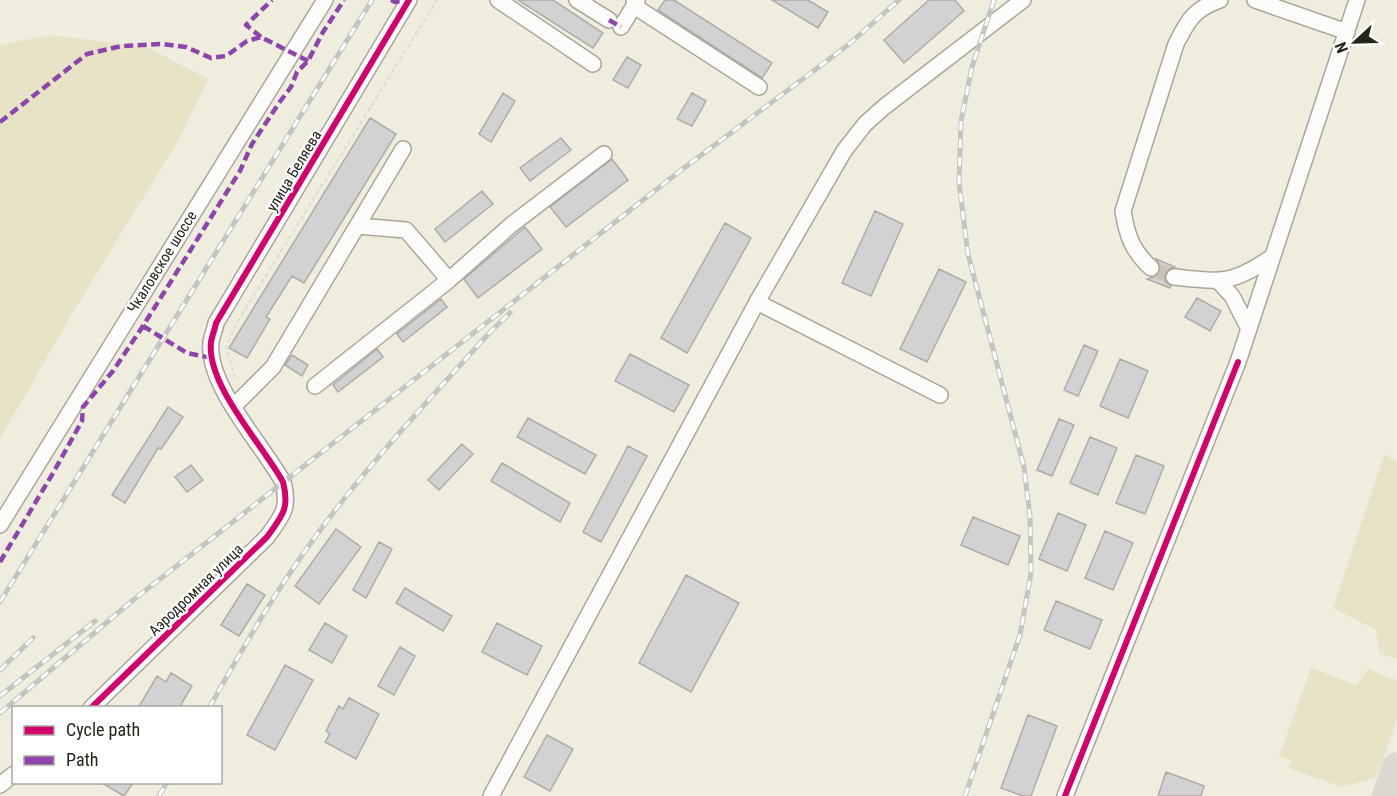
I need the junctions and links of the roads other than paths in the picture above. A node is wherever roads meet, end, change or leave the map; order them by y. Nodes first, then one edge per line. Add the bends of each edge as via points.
1 (325, 0) edge
2 (410, 0) edge
3 (498, 0) edge
4 (577, 0) edge
5 (1023, 0) edge
6 (1220, 0) edge
7 (1255, 0) edge
8 (1357, 0) edge
9 (635, 3) edge
10 (1347, 32) junction
11 (593, 64) dead end
12 (759, 87) dead end
13 (403, 149) dead end
14 (604, 154) dead end
15 (357, 226) junction
16 (1273, 256) junction
17 (1151, 268) tunnel mouth
18 (1174, 277) tunnel mouth
19 (449, 280) junction
20 (1219, 282) junction
21 (757, 303) junction
22 (1249, 329) junction
23 (212, 358) joint
24 (315, 386) dead end
25 (940, 395) dead end
26 (234, 406) junction
27 (0, 525) edge
28 (93, 706) edge
29 (12, 776) edge
30 (0, 785) edge
31 (491, 796) edge
32 (1065, 796) edge

1 - 27 street, Чкаловское шоссе
2 - 23 street, улица Беляева via 216,323
3 - 11 street
4 - 9 street via 615,24
5 - 21 street via 884,107 854,136
6 - 17 street via 1188,19 1176,44 1123,211 1133,248
7 - 10 street
8 - 10 street
9 - 12 street
10 - 16 street
13 - 15 street
14 - 19 street
15 - 19 street via 406,230
15 - 26 street via 273,368
16 - 20 street via 1239,277
16 - 22 street
18 - 20 street
19 - 24 street
20 - 22 street via 1232,296
21 - 25 street
21 - 31 street
22 - 32 street
23 - 26 street, Аэродромная улица
26 - 28 street, Аэродромная улица via 279,475 287,497 283,515 267,537
29 - 30 street

